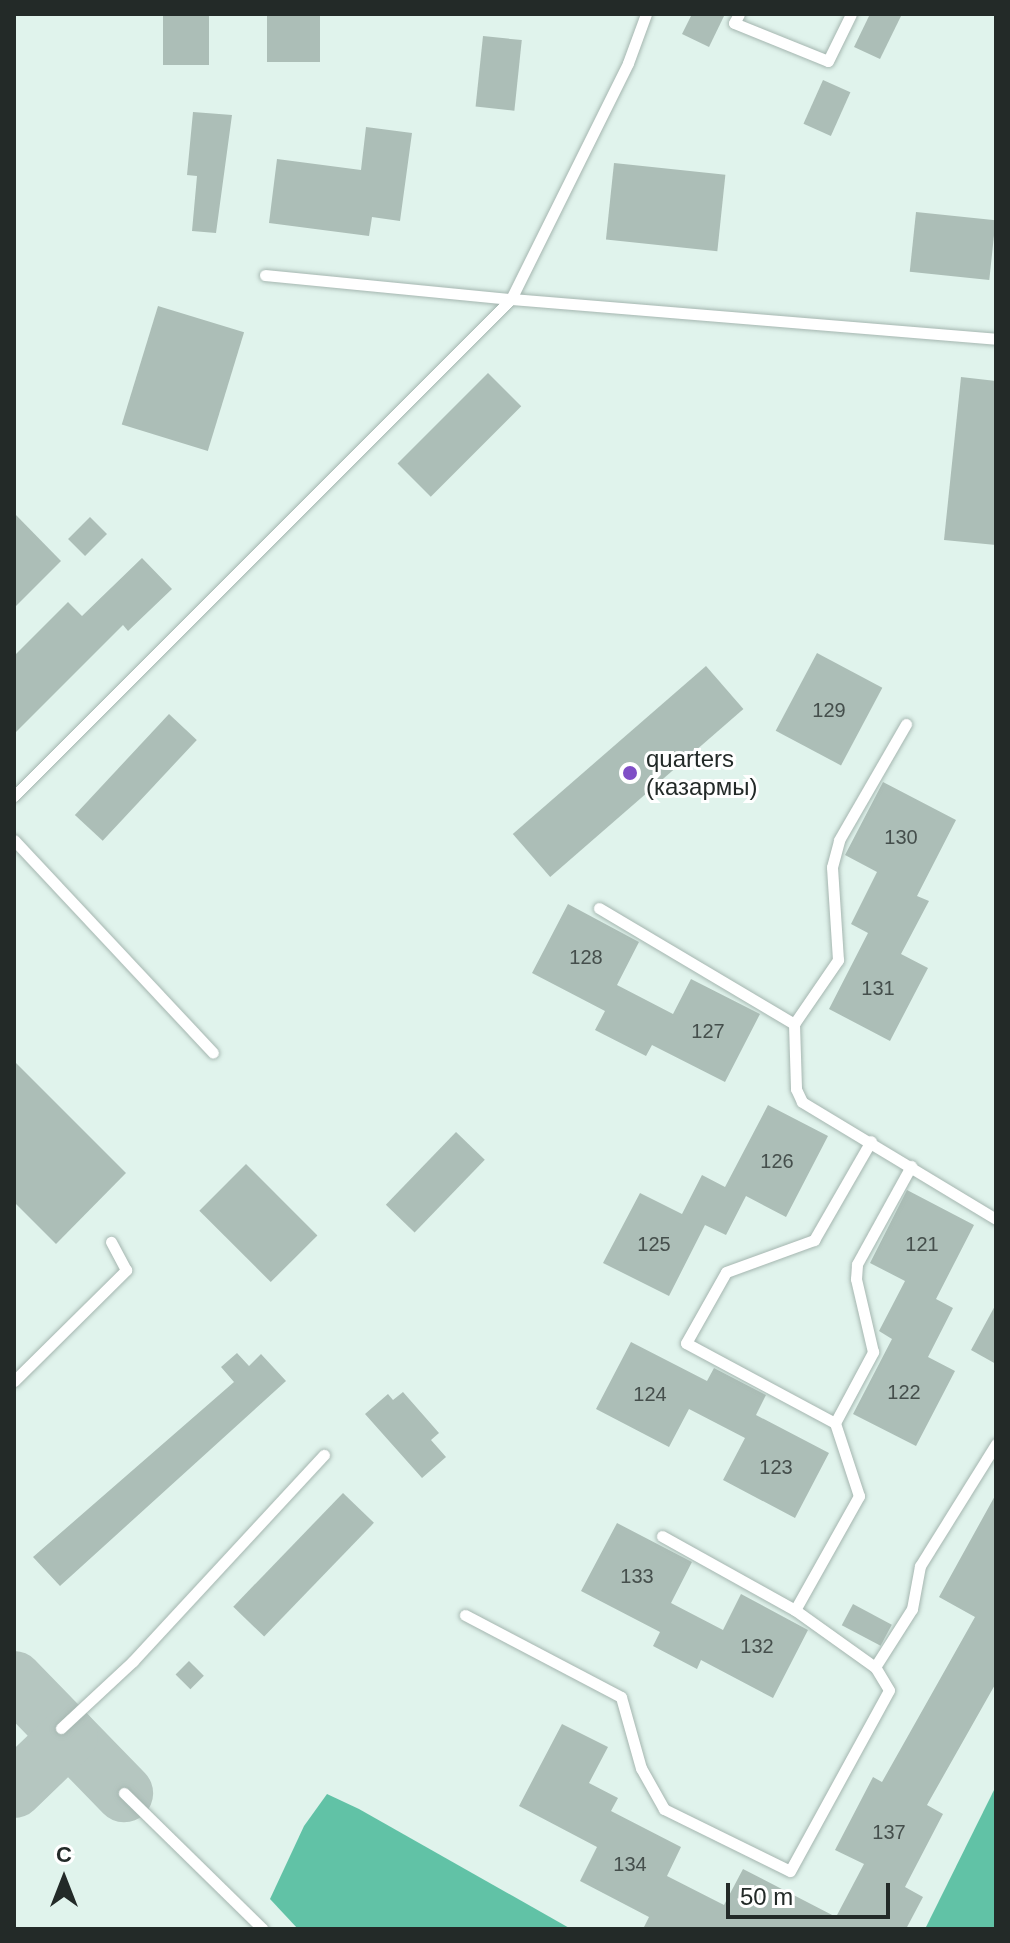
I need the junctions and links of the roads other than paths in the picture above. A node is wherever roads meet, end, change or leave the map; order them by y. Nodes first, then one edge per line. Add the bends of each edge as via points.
1 (646, 14) edge
2 (739, 14) edge
3 (851, 14) edge
4 (265, 275) dead end
5 (511, 299) junction
6 (996, 339) edge
7 (906, 724) dead end
8 (14, 796) edge
9 (14, 840) edge
10 (599, 908) dead end
11 (794, 1024) junction
12 (213, 1053) dead end
13 (871, 1141) junction
14 (911, 1166) junction
15 (996, 1219) edge
16 (111, 1242) dead end
17 (14, 1381) edge
18 (835, 1423) junction
19 (996, 1444) edge
20 (324, 1455) dead end
21 (662, 1536) dead end
22 (795, 1610) junction
23 (465, 1615) dead end
24 (875, 1667) junction
25 (61, 1728) dead end
26 (124, 1793) dead end
27 (263, 1929) edge

1 - 5 lane via 628,63
2 - 3 lane via 734,23 828,61
4 - 5 lane
5 - 6 lane
5 - 8 lane
7 - 11 lane via 839,840 832,867 838,960
9 - 12 lane
10 - 11 lane
11 - 13 lane via 796,1089 802,1102
13 - 14 lane
13 - 18 lane via 814,1240 726,1272 686,1343
14 - 15 lane
14 - 18 lane via 857,1264 873,1352
16 - 17 lane via 126,1270
18 - 22 lane via 859,1496
19 - 24 lane via 920,1566 912,1609
20 - 25 lane via 133,1661
21 - 22 lane
22 - 24 lane
23 - 24 lane via 621,1697 641,1768 664,1809 790,1871 889,1690
26 - 27 lane

